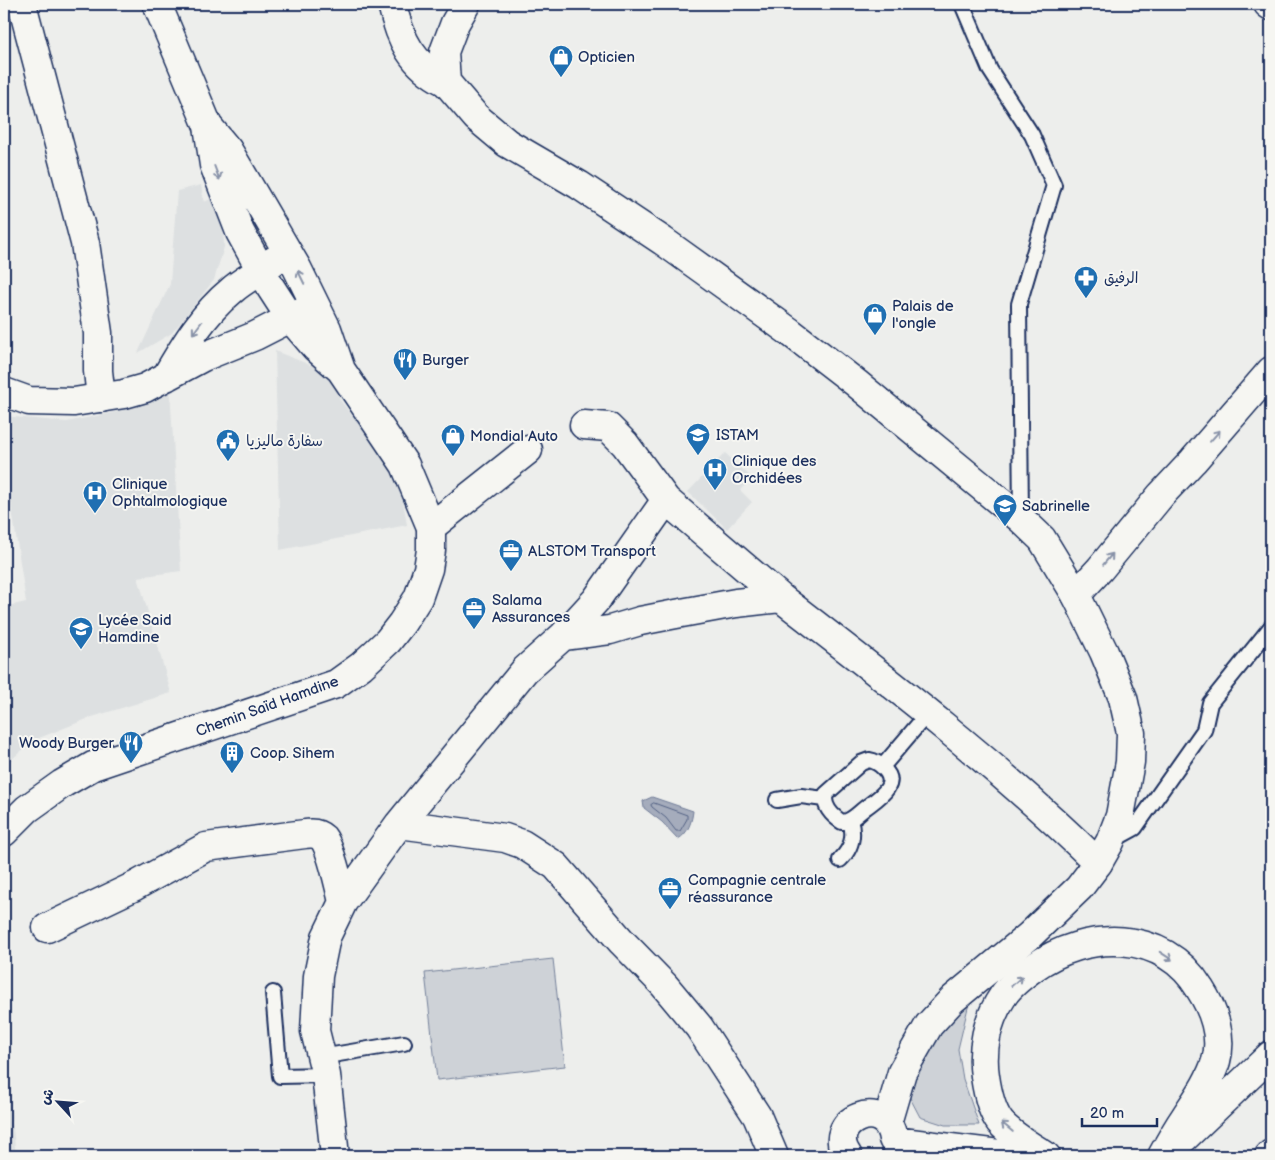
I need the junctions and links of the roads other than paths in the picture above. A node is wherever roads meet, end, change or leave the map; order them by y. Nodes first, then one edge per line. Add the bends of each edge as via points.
1 (22, 4) edge
2 (157, 4) edge
3 (392, 4) edge
4 (466, 4) edge
5 (962, 4) edge
6 (446, 82) junction
7 (208, 126) junction
8 (240, 232) junction
9 (286, 250) junction
10 (261, 271) junction
11 (230, 292) junction
12 (314, 305) junction
13 (291, 319) junction
14 (255, 336) junction
15 (315, 347) junction
16 (341, 370) junction
17 (1271, 371) edge
18 (165, 378) junction
19 (113, 396) junction
20 (7, 397) edge
21 (584, 425) dead end
22 (528, 450) dead end
23 (666, 500) junction
24 (1021, 519) junction
25 (431, 527) junction
26 (1076, 595) junction
27 (781, 598) junction
28 (1271, 627) edge
29 (562, 636) junction
30 (928, 713) junction
31 (882, 767) junction
32 (824, 799) junction
33 (777, 800) dead end
34 (850, 820) junction
35 (399, 824) junction
36 (4, 832) edge
37 (1104, 852) junction
38 (840, 860) dead end
39 (343, 902) junction
40 (47, 928) dead end
41 (273, 993) dead end
42 (404, 1043) dead end
43 (1271, 1055) edge
44 (324, 1066) junction
45 (902, 1072) junction
46 (858, 1117) junction
47 (889, 1140) edge
48 (838, 1151) edge
49 (335, 1156) edge
50 (774, 1156) edge
51 (1015, 1156) edge
52 (1046, 1156) edge
53 (1163, 1156) edge

1 - 19 main road via 85,242 98,333 113,364
2 - 7 main road
3 - 6 main road via 406,48 430,74
4 - 6 main road via 444,52
5 - 24 lane via 990,70 1032,136 1054,185 1019,304
6 - 24 main road via 476,117 507,143 579,185 783,326
7 -> 8 main road via 214,165
7 - 9 main road via 228,150
8 - 10 main road
8 - 11 main road
9 - 10 main road
12 -> 9 main road
10 - 11 main road
10 - 13 main road
11 -> 18 main road via 193,333
12 - 13 main road
12 - 16 main road via 327,329
13 - 14 main road
13 - 15 main road
14 - 15 main road
14 - 18 main road via 202,357
15 - 16 main road
16 - 25 main road, Chemin Saïd Hamdine via 404,465
26 -> 17 main road
18 - 19 main road via 145,388
19 - 20 main road via 66,402
21 - 23 main road via 608,427 625,444
22 - 25 main road
23 - 27 main road
23 - 29 main road via 596,600
24 - 26 main road via 1042,539
25 - 36 main road, Chemin Saïd Hamdine via 428,569 418,598 388,641 336,684 93,766 27,809
26 - 37 main road via 1123,698 1131,733 1130,762 1120,816
27 - 29 main road via 736,603 610,630
27 - 30 main road
28 - 37 lane via 1210,703 1204,730 1135,828
29 - 35 main road via 525,670
30 - 31 lane
30 - 37 main road via 1057,823
31 - 32 lane via 874,761 861,763 829,790
31 - 34 lane via 889,778 886,792
32 - 33 lane via 801,796
32 - 34 lane via 837,819 842,822
34 - 38 lane via 853,828 851,846
35 - 39 main road
35 - 50 main road via 505,838 522,844 556,866 699,1027 757,1116
37 - 45 main road via 1079,888 1060,908 952,1000 929,1025
39 - 40 main road via 324,839 305,834 206,846 135,886
39 - 44 main road via 326,937 318,976 315,1031
41 - 44 lane via 280,1076
42 - 44 lane
43 - 53 main road
44 - 49 main road
45 - 46 main road
45 - 47 main road
46 - 47 main road via 873,1115
46 - 48 main road via 846,1126
47 - 51 main road
52 -> 53 main road via 1000,1122 988,1095 983,1060 990,1020 1003,996 1018,980 1042,962 1094,941 1122,941 1158,950 1177,962 1194,980 1210,1006 1218,1033 1216,1060

